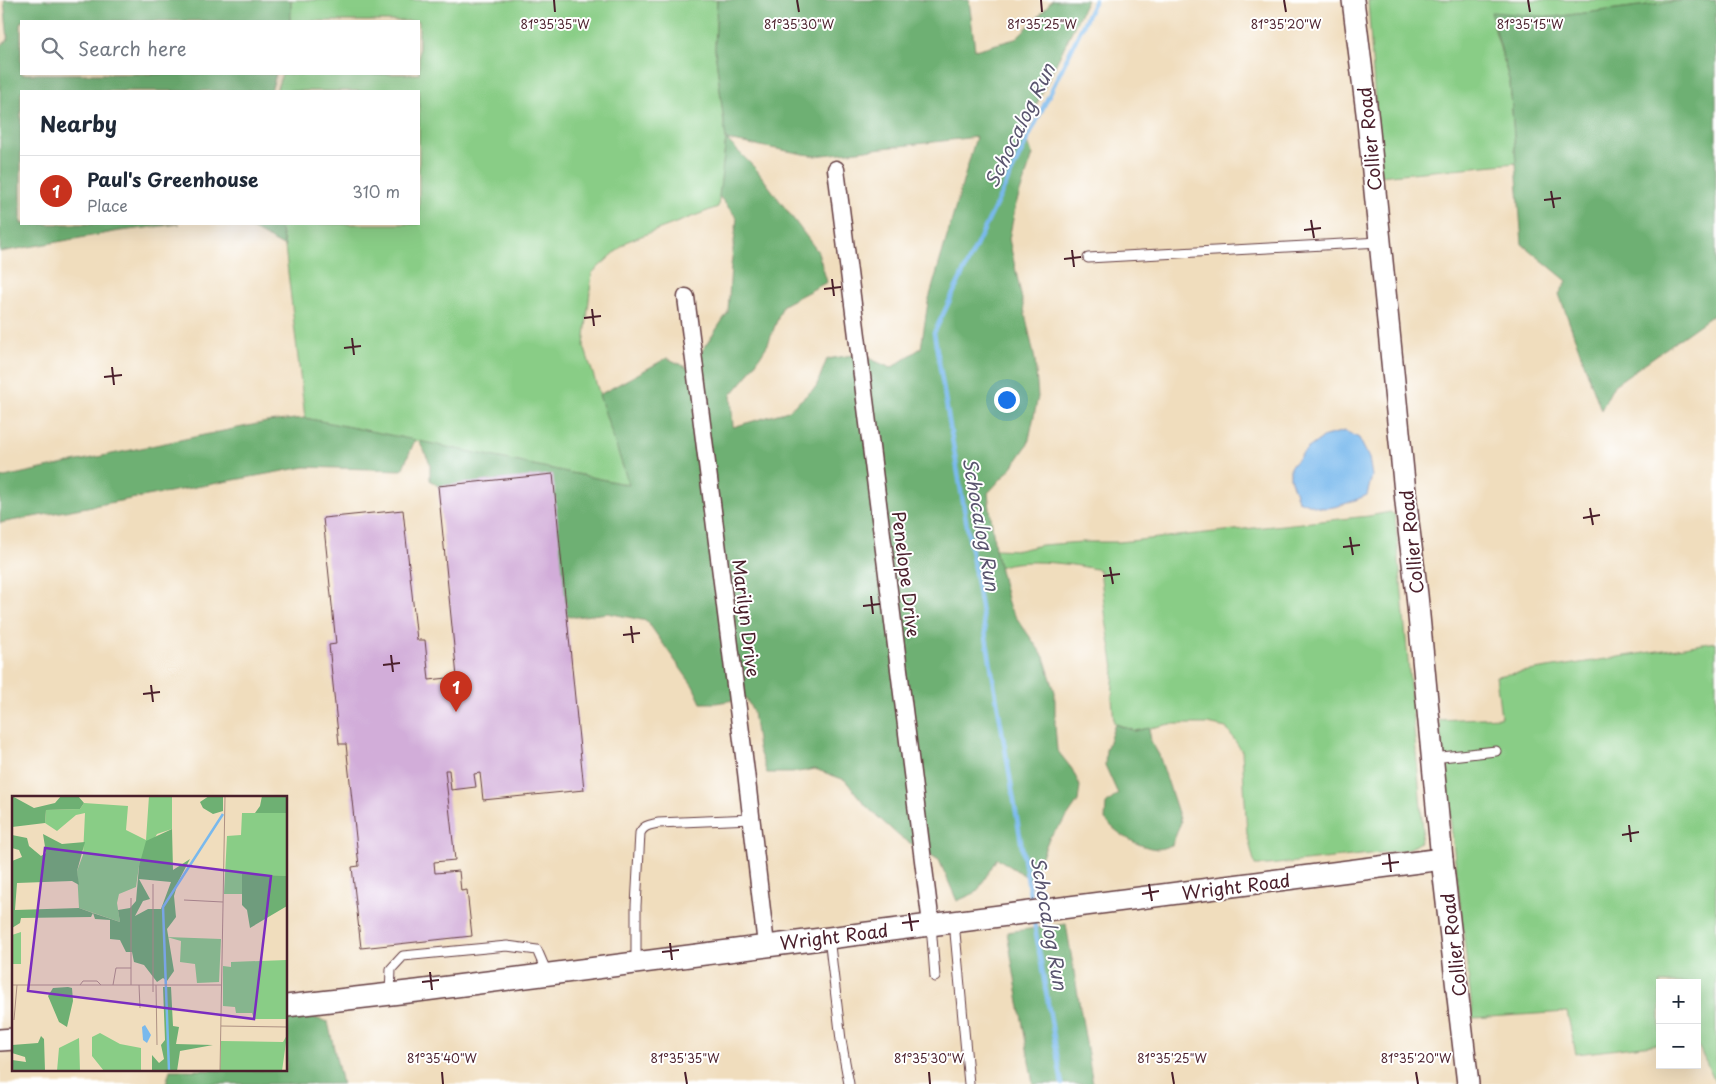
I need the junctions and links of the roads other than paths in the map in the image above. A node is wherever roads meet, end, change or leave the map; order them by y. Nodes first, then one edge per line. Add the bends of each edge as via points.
1 (1353, 0) edge
2 (836, 169) dead end
3 (1380, 242) junction
4 (1088, 258) dead end
5 (686, 297) dead end
6 (1496, 751) dead end
7 (1433, 758) junction
8 (752, 819) junction
9 (1442, 859) junction
10 (954, 921) junction
11 (931, 924) junction
12 (829, 937) junction
13 (766, 945) junction
14 (636, 962) junction
15 (547, 974) junction
16 (935, 977) dead end
17 (390, 994) junction
18 (288, 1006) edge
19 (849, 1084) edge
20 (969, 1084) edge
21 (1468, 1084) edge

1 - 3 street, Collier Road
2 - 11 street, Penelope Drive
3 - 4 lane
3 - 7 street, Collier Road
5 - 8 street, Marilyn Drive
6 - 7 lane
7 - 9 street, Collier Road
8 - 13 street, Marilyn Drive
8 - 14 lane via 658,823 642,829 636,906
9 - 10 street, Wright Road
9 - 21 street, Collier Road
10 - 11 street, Wright Road
10 - 20 lane
11 - 12 street, Wright Road
11 - 16 lane
12 - 13 street, Wright Road
12 - 19 lane
13 - 14 street, Wright Road
14 - 15 street, Wright Road
15 - 17 street, Wright Road
15 - 17 lane via 537,950 507,946 403,956 391,969
17 - 18 street, Wright Road

